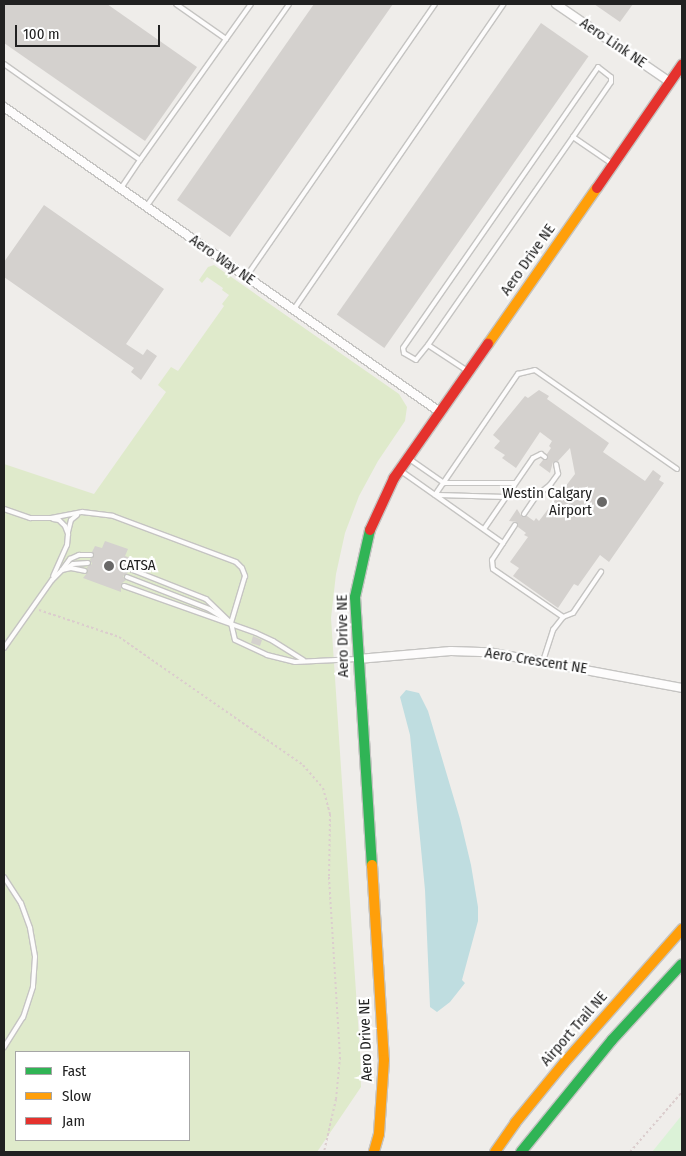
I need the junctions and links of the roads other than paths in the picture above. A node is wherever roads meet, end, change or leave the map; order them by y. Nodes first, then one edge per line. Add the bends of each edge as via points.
1 (176, 4) edge
2 (251, 4) edge
3 (289, 4) edge
4 (435, 4) edge
5 (504, 4) edge
6 (556, 4) edge
7 (226, 39) junction
8 (4, 64) edge
9 (682, 66) edge
10 (670, 82) junction
11 (4, 107) edge
12 (573, 137) junction
13 (140, 160) junction
14 (613, 164) junction
15 (120, 189) junction
16 (146, 207) junction
17 (246, 277) junction
18 (293, 310) junction
19 (428, 346) junction
20 (468, 372) junction
21 (440, 412) junction
22 (545, 457) dead end
23 (408, 458) junction
24 (556, 464) dead end
25 (677, 469) dead end
26 (400, 470) junction
27 (444, 483) junction
28 (515, 483) junction
29 (510, 490) junction
30 (435, 495) junction
31 (536, 496) junction
32 (506, 497) junction
33 (4, 509) edge
34 (82, 512) junction
35 (524, 514) dead end
36 (51, 518) junction
37 (515, 526) dead end
38 (484, 529) junction
39 (68, 534) junction
40 (503, 543) junction
41 (91, 555) dead end
42 (88, 563) dead end
43 (130, 569) dead end
44 (63, 570) junction
45 (85, 572) dead end
46 (601, 572) dead end
47 (127, 577) dead end
48 (52, 580) junction
49 (124, 586) dead end
50 (563, 617) junction
51 (231, 623) junction
52 (4, 648) edge
53 (358, 659) junction
54 (543, 661) junction
55 (310, 662) junction
56 (682, 688) edge
57 (4, 877) edge
58 (682, 929) edge
59 (682, 966) edge
60 (4, 1048) edge
61 (515, 1123) junction
62 (374, 1152) edge
63 (491, 1152) edge
64 (495, 1152) edge
65 (521, 1152) edge

1 - 7 lane
2 - 7 lane
3 - 16 lane
4 - 17 lane
5 - 18 lane
6 - 10 street, Aero Link NE
7 - 13 lane
8 - 13 lane
9 - 10 main road, Aero Drive NE
10 - 14 main road, Aero Drive NE
11 - 15 street, Aero Way NE
12 - 14 lane
12 - 19 lane
12 - 19 lane via 611,82 611,77 598,67 403,348 404,353 416,360
13 - 15 lane
14 - 20 main road, Aero Drive NE
15 - 16 street, Aero Way NE
16 - 17 street, Aero Way NE
17 - 18 street, Aero Way NE
18 - 21 street, Aero Way NE
19 - 20 lane
20 - 21 main road, Aero Drive NE
21 - 23 main road, Aero Drive NE
22 - 28 lane via 541,454 532,458
23 - 26 main road, Aero Drive NE
23 - 27 lane
24 - 31 lane via 558,474
25 - 27 lane via 535,370 518,374
26 - 30 lane
26 - 53 main road, Aero Drive NE via 367,537 356,597
27 - 28 lane
27 - 30 lane
28 - 29 lane
29 - 31 lane
29 - 32 lane
30 - 32 lane
30 - 38 lane
31 - 35 lane
32 - 38 lane
33 - 36 lane via 20,516
34 - 36 lane
34 - 39 lane via 71,520
34 - 51 lane via 113,516 236,562 245,576
36 - 39 lane via 59,520
37 - 40 lane
38 - 40 lane
39 - 48 lane via 67,545
40 - 50 lane via 492,560 493,569
41 - 44 lane via 80,555 70,560
42 - 44 lane via 73,564
43 - 51 lane via 206,599
44 - 45 lane via 71,568
44 - 48 lane
46 - 50 lane via 573,613
47 - 51 lane via 209,609
48 - 52 lane
49 - 51 lane
50 - 54 lane via 553,630
51 - 55 lane via 273,640
51 - 55 lane via 235,640 241,644 282,659
53 - 54 street, Aero Crescent NE via 451,651 488,652
53 - 55 lane
53 - 62 main road, Aero Drive NE via 384,1060 380,1134
54 - 56 street, Aero Crescent NE
57 - 60 lane via 21,903 35,957 34,987 23,1017
58 - 61 main road, Airport Trail NE
59 - 65 main road via 654,992
61 - 63 main road
61 - 64 main road, Airport Trail NE

